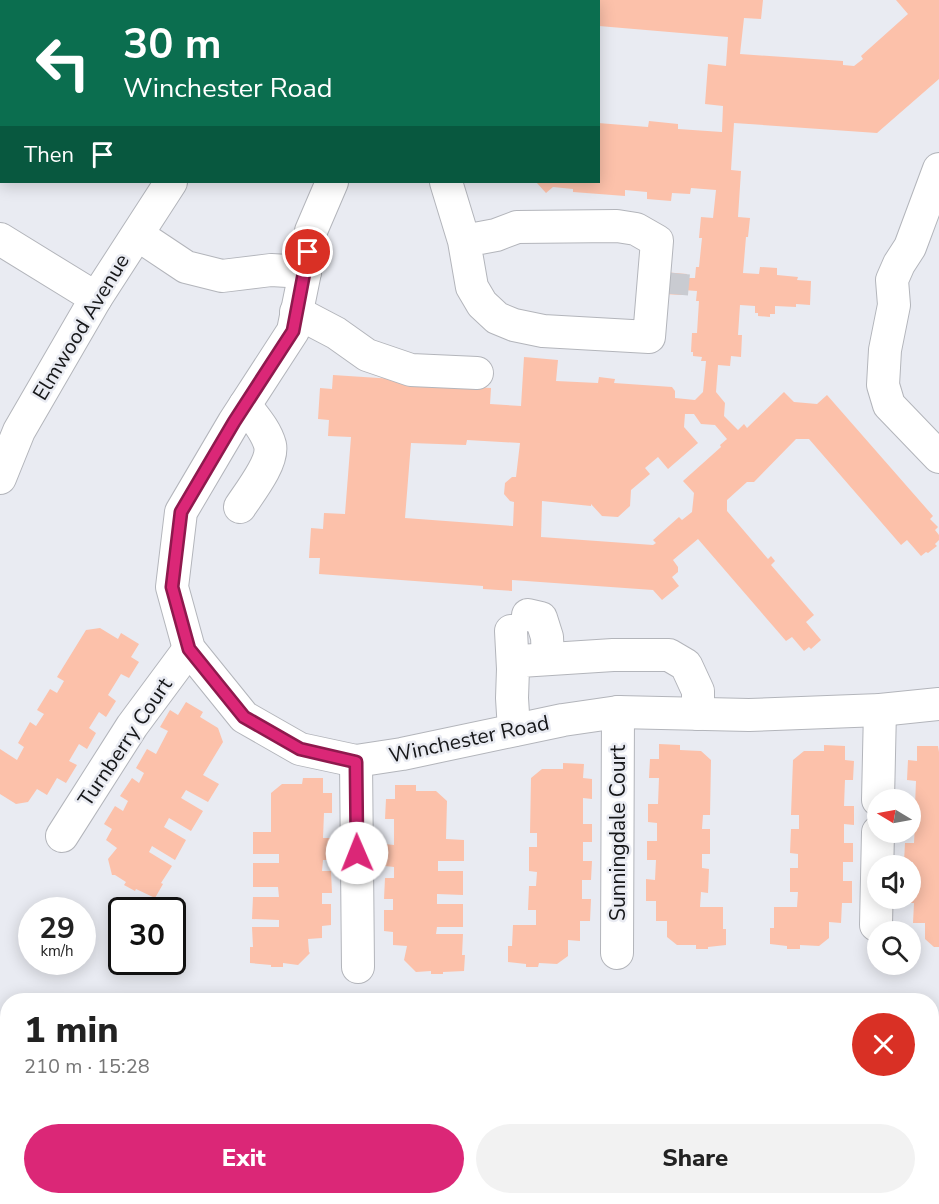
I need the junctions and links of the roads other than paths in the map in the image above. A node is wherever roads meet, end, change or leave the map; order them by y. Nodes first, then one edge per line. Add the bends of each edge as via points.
1 (939, 169) edge
2 (170, 183) edge
3 (332, 183) edge
4 (446, 183) edge
5 (138, 236) junction
6 (0, 239) edge
7 (464, 241) junction
8 (657, 241) junction
9 (305, 272) junction
10 (96, 298) junction
11 (296, 312) junction
12 (650, 328) junction
13 (477, 373) dead end
14 (245, 405) junction
15 (939, 457) edge
16 (0, 478) edge
17 (240, 507) dead end
18 (189, 649) junction
19 (548, 659) junction
20 (513, 669) junction
21 (939, 704) edge
22 (880, 710) junction
23 (618, 712) junction
24 (698, 714) junction
25 (514, 730) junction
26 (356, 762) junction
27 (878, 789) edge
28 (62, 836) dead end
29 (878, 843) edge
30 (876, 921) edge
31 (617, 953) dead end
32 (358, 967) dead end

1 - 15 street via 910,248 892,280 894,305 883,385 889,405
2 - 5 street, Elmwood Avenue
3 - 9 street, Winchester Road via 311,231
4 - 7 street
5 - 9 street via 186,267 222,276 271,270
5 - 10 street, Elmwood Avenue
6 - 10 street
7 - 8 street via 517,227 617,226 636,229
7 - 12 street via 472,287 496,318 554,332 649,337
8 - 12 street
8 - 12 street via 673,284
9 - 11 street, Winchester Road
10 - 16 street, Elmwood Avenue via 19,431
11 - 13 street via 367,355 411,370
11 - 14 street, Winchester Road via 293,331
14 - 17 street via 270,446 267,465
14 - 18 street, Winchester Road via 181,512 172,587
18 - 26 street, Winchester Road via 244,717 300,749
18 - 28 street, Turnberry Court via 132,726
19 - 20 street via 520,661
19 - 20 street via 541,618 519,623
19 - 24 street via 669,656 687,664 698,691
20 - 25 street
21 - 22 street, Winchester Road
22 - 24 street, Winchester Road
22 - 27 street
23 - 24 street, Winchester Road
23 - 25 street, Winchester Road
23 - 31 street, Sunningdale Court
25 - 26 street, Winchester Road
26 - 32 street
29 - 30 street

